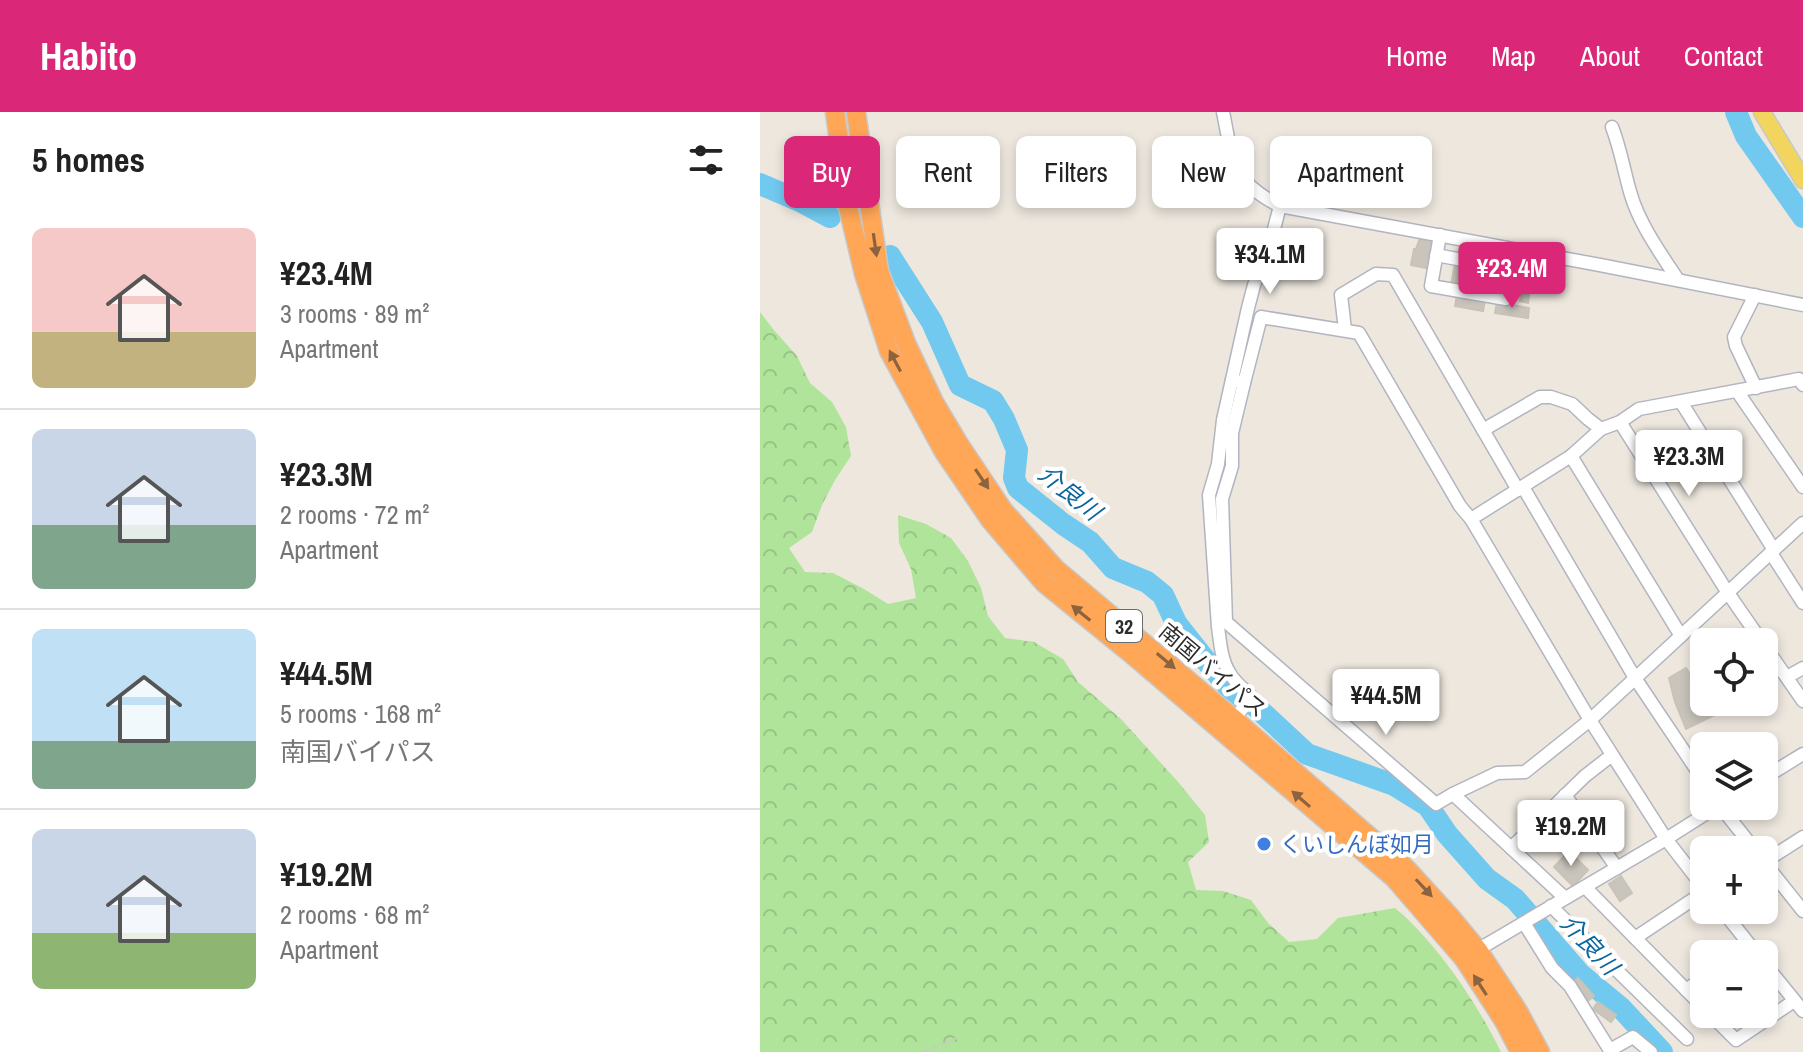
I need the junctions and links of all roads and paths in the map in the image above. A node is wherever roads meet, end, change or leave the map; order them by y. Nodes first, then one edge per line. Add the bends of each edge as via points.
1 (835, 112) edge
2 (856, 112) edge
3 (1223, 112) edge
4 (1762, 112) edge
5 (1612, 127) dead end
6 (1803, 180) edge
7 (1270, 200) edge
8 (1279, 208) edge
9 (1291, 208) edge
10 (1440, 235) junction
11 (1436, 255) junction
12 (1678, 280) junction
13 (1755, 295) junction
14 (1803, 305) edge
15 (1345, 330) junction
16 (1238, 381) junction
17 (1802, 381) edge
18 (1756, 388) junction
19 (1737, 391) junction
20 (1681, 402) junction
21 (1620, 422) junction
22 (1601, 429) junction
23 (1483, 430) junction
24 (1571, 456) junction
25 (1803, 487) edge
26 (1521, 488) junction
27 (1471, 519) junction
28 (1803, 523) edge
29 (1773, 551) junction
30 (1728, 593) junction
31 (1803, 603) edge
32 (1752, 628) edge
33 (1681, 636) junction
34 (1778, 664) edge
35 (1803, 668) edge
36 (1787, 677) junction
37 (1635, 678) junction
38 (1803, 701) edge
39 (1234, 719) junction
40 (1590, 720) junction
41 (1803, 754) edge
42 (1612, 755) junction
43 (1690, 760) edge
44 (1778, 769) edge
45 (1453, 794) junction
46 (1565, 795) junction
47 (1697, 820) edge
48 (1730, 820) edge
49 (1744, 836) edge
50 (1803, 837) edge
51 (1666, 839) junction
52 (1511, 848) junction
53 (1617, 868) junction
54 (1690, 871) edge
55 (1585, 887) junction
56 (1565, 898) junction
57 (1690, 900) edge
58 (1546, 910) junction
59 (1803, 911) edge
60 (1526, 922) junction
61 (1733, 924) edge
62 (1635, 938) junction
63 (1746, 940) edge
64 (1471, 954) junction
65 (1778, 981) edge
66 (1690, 987) edge
67 (1686, 990) junction
68 (1690, 994) edge
69 (1798, 1006) edge
70 (1778, 1017) edge
71 (1724, 1028) edge
72 (1758, 1028) edge
73 (959, 1037) dead end
74 (1687, 1039) dead end
75 (1610, 1051) edge
76 (923, 1052) edge
77 (1520, 1052) edge
78 (1540, 1052) edge
79 (1651, 1052) edge

64 -> 1 highway, 南国バイパス / 32 via 1394,878 1044,583 991,521 944,452 889,351 848,207
2 -> 39 highway, 南国バイパス / 32 via 879,271 906,343 959,444 1003,510 1056,569
3 - 7 street via 1239,174
4 - 6 main road
5 - 12 street via 1632,198
8 - 16 street via 1254,285
9 - 10 street
10 - 11 street
10 - 12 street
11 - 11 street via 1431,286 1506,299 1511,269
12 - 13 street
13 - 14 street
13 - 18 street via 1734,337
15 - 16 street via 1261,317
15 - 23 street via 1341,295 1376,274 1393,275
15 - 27 street via 1359,333
16 - 39 street via 1223,420 1209,495 1222,648 1231,676 1252,697
16 - 45 street via 1232,466 1222,499 1226,622 1436,804
17 - 18 street
18 - 19 street
19 - 20 street
19 - 25 street
20 - 21 street via 1639,409
20 - 29 street
21 - 22 street
21 - 30 street
22 - 23 street via 1572,404 1540,397
22 - 24 street
23 - 26 street
24 - 26 street
24 - 33 street
26 - 27 street
26 - 37 street
27 - 40 street
28 - 29 street
29 - 30 street
29 - 31 street
30 - 32 street
30 - 33 street
33 - 37 street
34 - 36 street
35 - 36 street
36 - 38 street
37 - 40 street
37 - 43 street
39 -> 64 highway, 南国バイパス / 32 via 1407,869 1449,915
40 - 42 street
40 - 45 street via 1525,772 1497,773
41 - 44 street
42 - 46 street
42 - 51 street
45 - 52 street
46 - 52 street
46 - 53 street
47 - 51 street
48 - 49 street
50 - 59 street via 1764,862
51 - 53 street
51 - 54 street
52 - 56 street
53 - 55 street
55 - 56 street
55 - 62 street
56 - 58 street
57 - 62 street
58 - 60 street
58 - 74 street
60 - 64 street
60 - 75 street
61 - 63 street
62 - 67 street
77 -> 64 highway, 南国バイパス / 32
64 - 78 highway, 南国バイパス / 32 via 1518,1011
65 - 69 street
66 - 67 street
67 - 68 street
69 - 70 street
71 - 72 street via 1736,1040
73 - 76 path
75 - 79 street via 1633,1037

